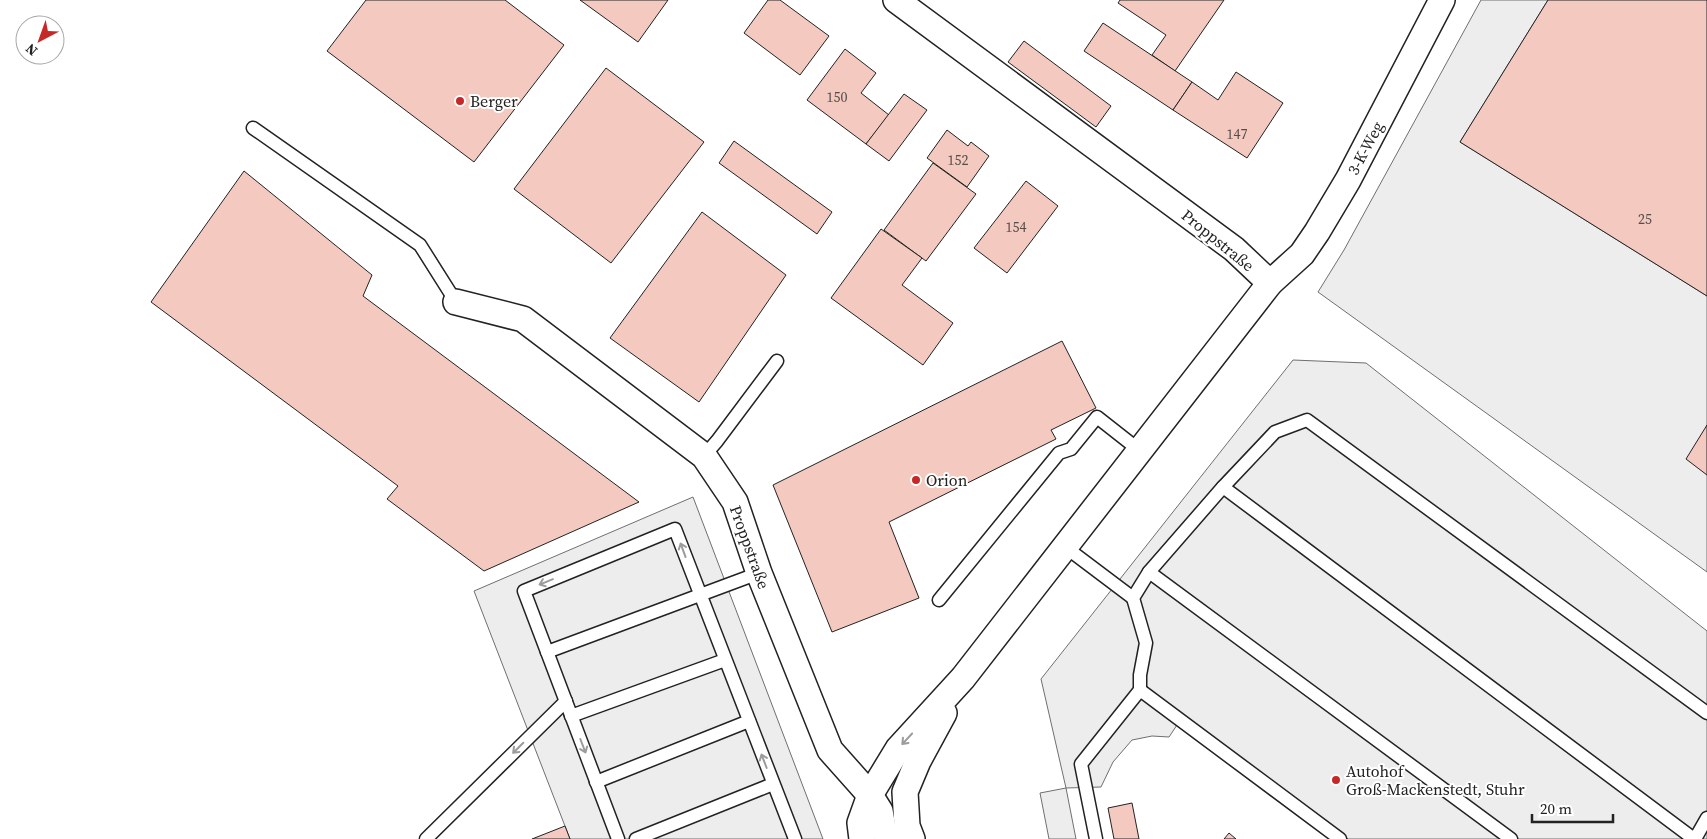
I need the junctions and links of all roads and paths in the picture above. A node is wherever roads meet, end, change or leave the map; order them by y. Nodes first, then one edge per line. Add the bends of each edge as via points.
1 (896, 0) edge
2 (1442, 0) edge
3 (253, 128) dead end
4 (1270, 283) junction
5 (456, 302) joint
6 (777, 361) dead end
7 (1139, 450) junction
8 (704, 456) junction
9 (1223, 487) junction
10 (1064, 546) junction
11 (1149, 572) junction
12 (759, 573) junction
13 (700, 596) junction
14 (1133, 598) junction
15 (939, 600) dead end
16 (547, 652) junction
17 (725, 660) junction
18 (963, 678) junction
19 (1140, 690) junction
20 (566, 701) junction
21 (1707, 713) edge
22 (571, 716) junction
23 (749, 721) junction
24 (596, 782) junction
25 (773, 784) junction
26 (905, 792) junction
27 (870, 795) junction
28 (1707, 818) edge
29 (426, 839) edge
30 (618, 839) edge
31 (636, 839) edge
32 (794, 839) edge
33 (862, 839) edge
34 (888, 839) edge
35 (912, 839) edge
36 (1096, 839) edge
37 (1340, 839) edge
38 (1511, 839) edge
39 (1695, 839) edge

1 - 4 street, Proppstraße via 1234,249
2 - 4 street, 3-K-Weg via 1348,180 1317,232 1302,254
3 - 5 lane via 420,244
4 - 7 street, Proppstraße
5 - 8 street, Proppstraße via 523,319
6 - 8 lane
7 - 10 street, Proppstraße
7 - 15 lane via 1097,417 1071,448 1060,453
8 - 12 street, Proppstraße via 735,502
9 - 11 lane
9 - 21 lane via 1275,432 1308,420
9 - 39 lane
10 - 14 lane
10 - 18 street, Proppstraße
11 - 14 lane
11 - 38 lane
12 - 13 lane
12 - 27 street, Proppstraße via 830,750
13 - 16 lane
13 -> 16 lane via 675,529 524,591
13 - 17 lane
14 - 19 lane via 1146,643
16 - 20 lane
17 - 22 lane
17 - 23 lane
18 - 26 street, Proppstraße
18 -> 27 street, Proppstraße via 898,749
19 - 36 lane via 1081,764
19 - 37 lane
20 - 22 lane
20 -> 29 lane
22 -> 24 lane
23 - 24 lane
25 -> 23 lane
24 - 30 lane
25 - 31 lane
25 - 32 lane
26 - 27 street
26 - 35 street, Proppstraße via 907,826
27 - 33 street, Proppstraße via 860,823
27 - 34 street, Proppstraße via 880,812
28 - 39 lane

